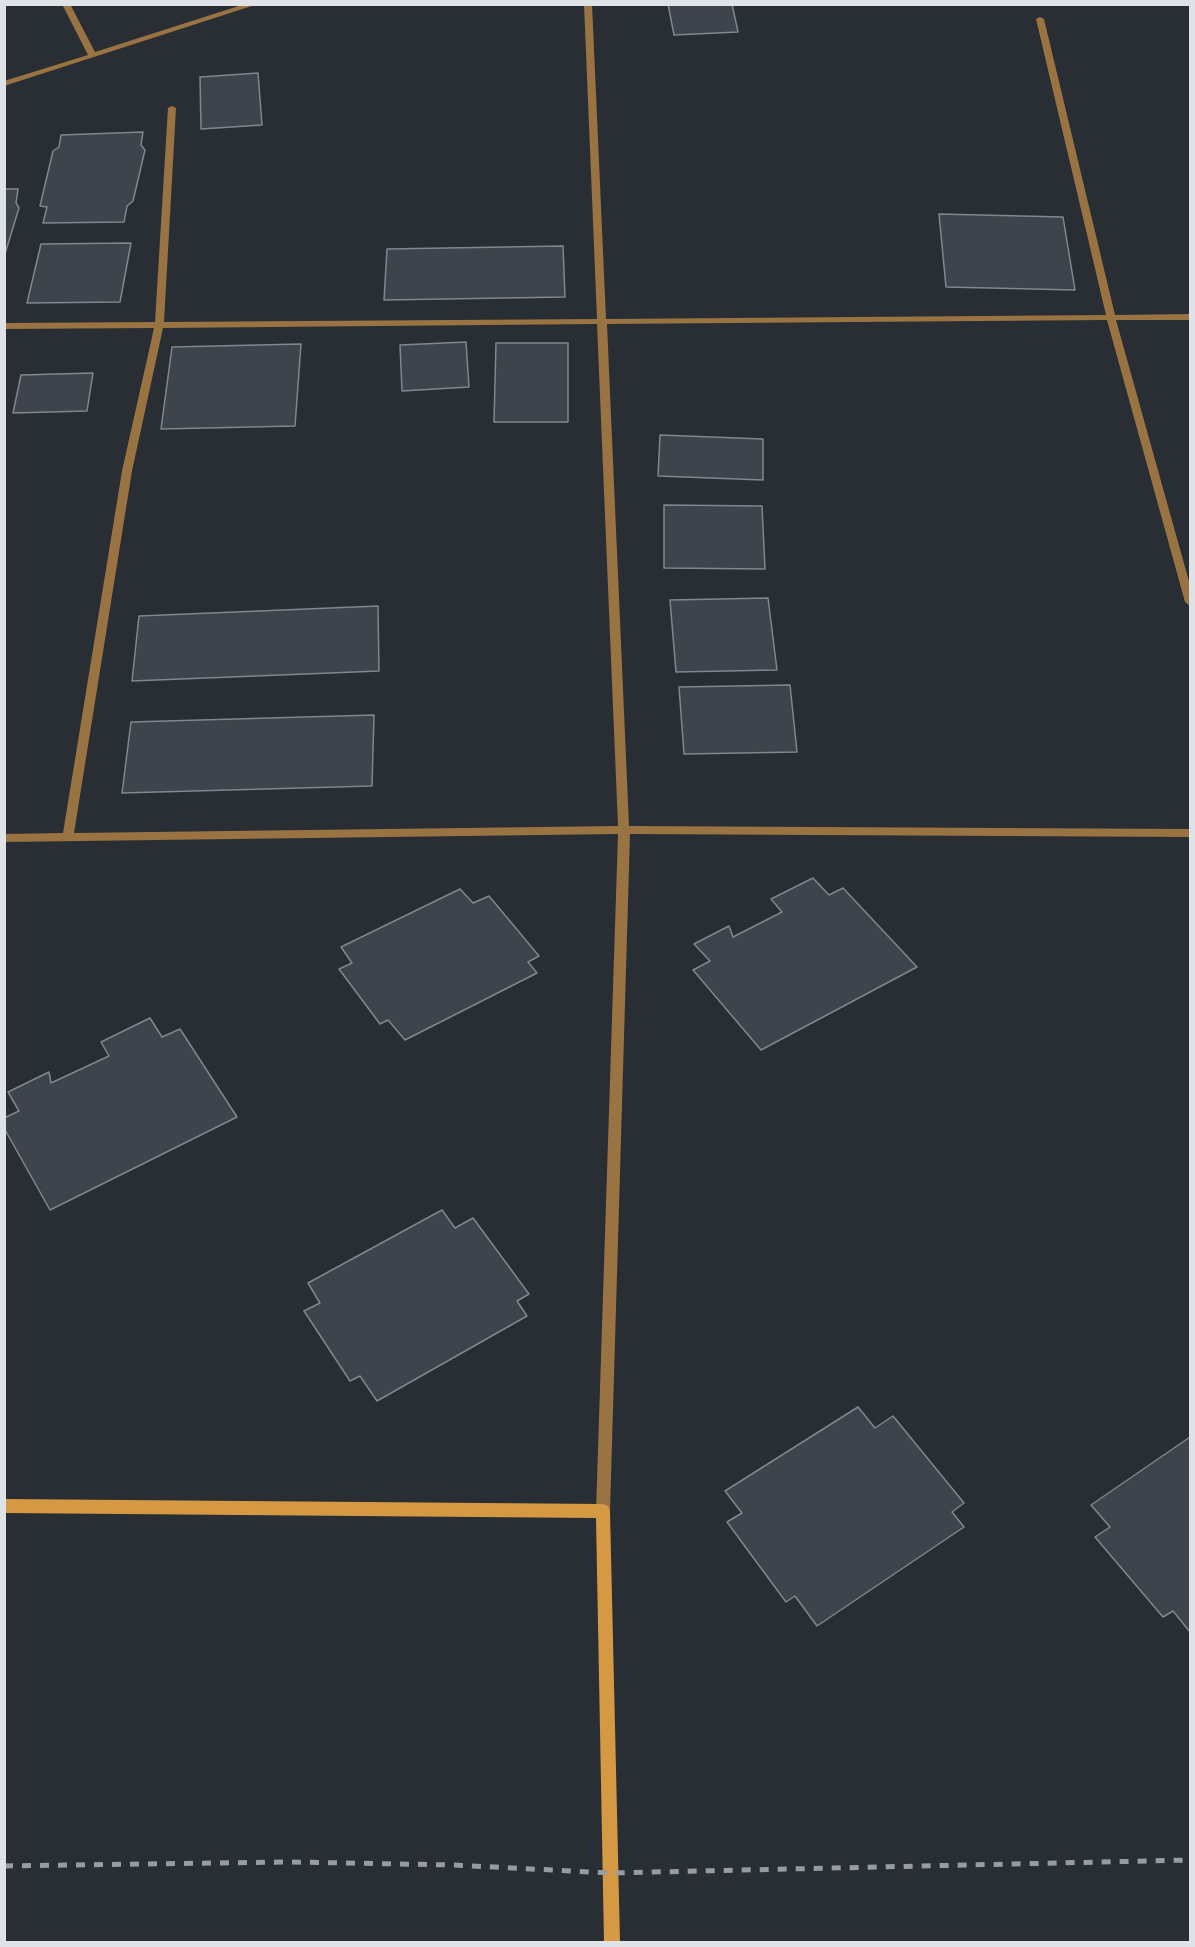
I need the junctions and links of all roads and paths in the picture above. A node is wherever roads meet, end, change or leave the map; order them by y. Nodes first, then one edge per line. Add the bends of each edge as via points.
1 (66, 4) edge
2 (254, 4) edge
3 (588, 4) edge
4 (1040, 18) dead end
5 (92, 55) junction
6 (4, 84) edge
7 (172, 108) dead end
8 (1191, 316) edge
9 (1111, 318) junction
10 (602, 322) junction
11 (159, 325) junction
12 (4, 326) edge
13 (1191, 602) edge
14 (624, 830) junction
15 (1191, 832) edge
16 (68, 837) junction
17 (4, 838) edge
18 (4, 1506) edge
19 (603, 1511) junction
20 (612, 1942) edge

1 - 5 street
2 - 5 street
3 - 10 street
4 - 9 street
5 - 6 street
7 - 11 street
8 - 9 street
9 - 10 street
9 - 13 street
10 - 11 street
10 - 14 street
11 - 12 street
11 - 16 street via 127,471
14 - 15 street
14 - 16 street
14 - 19 street
16 - 17 street
18 - 19 street
19 - 20 street

